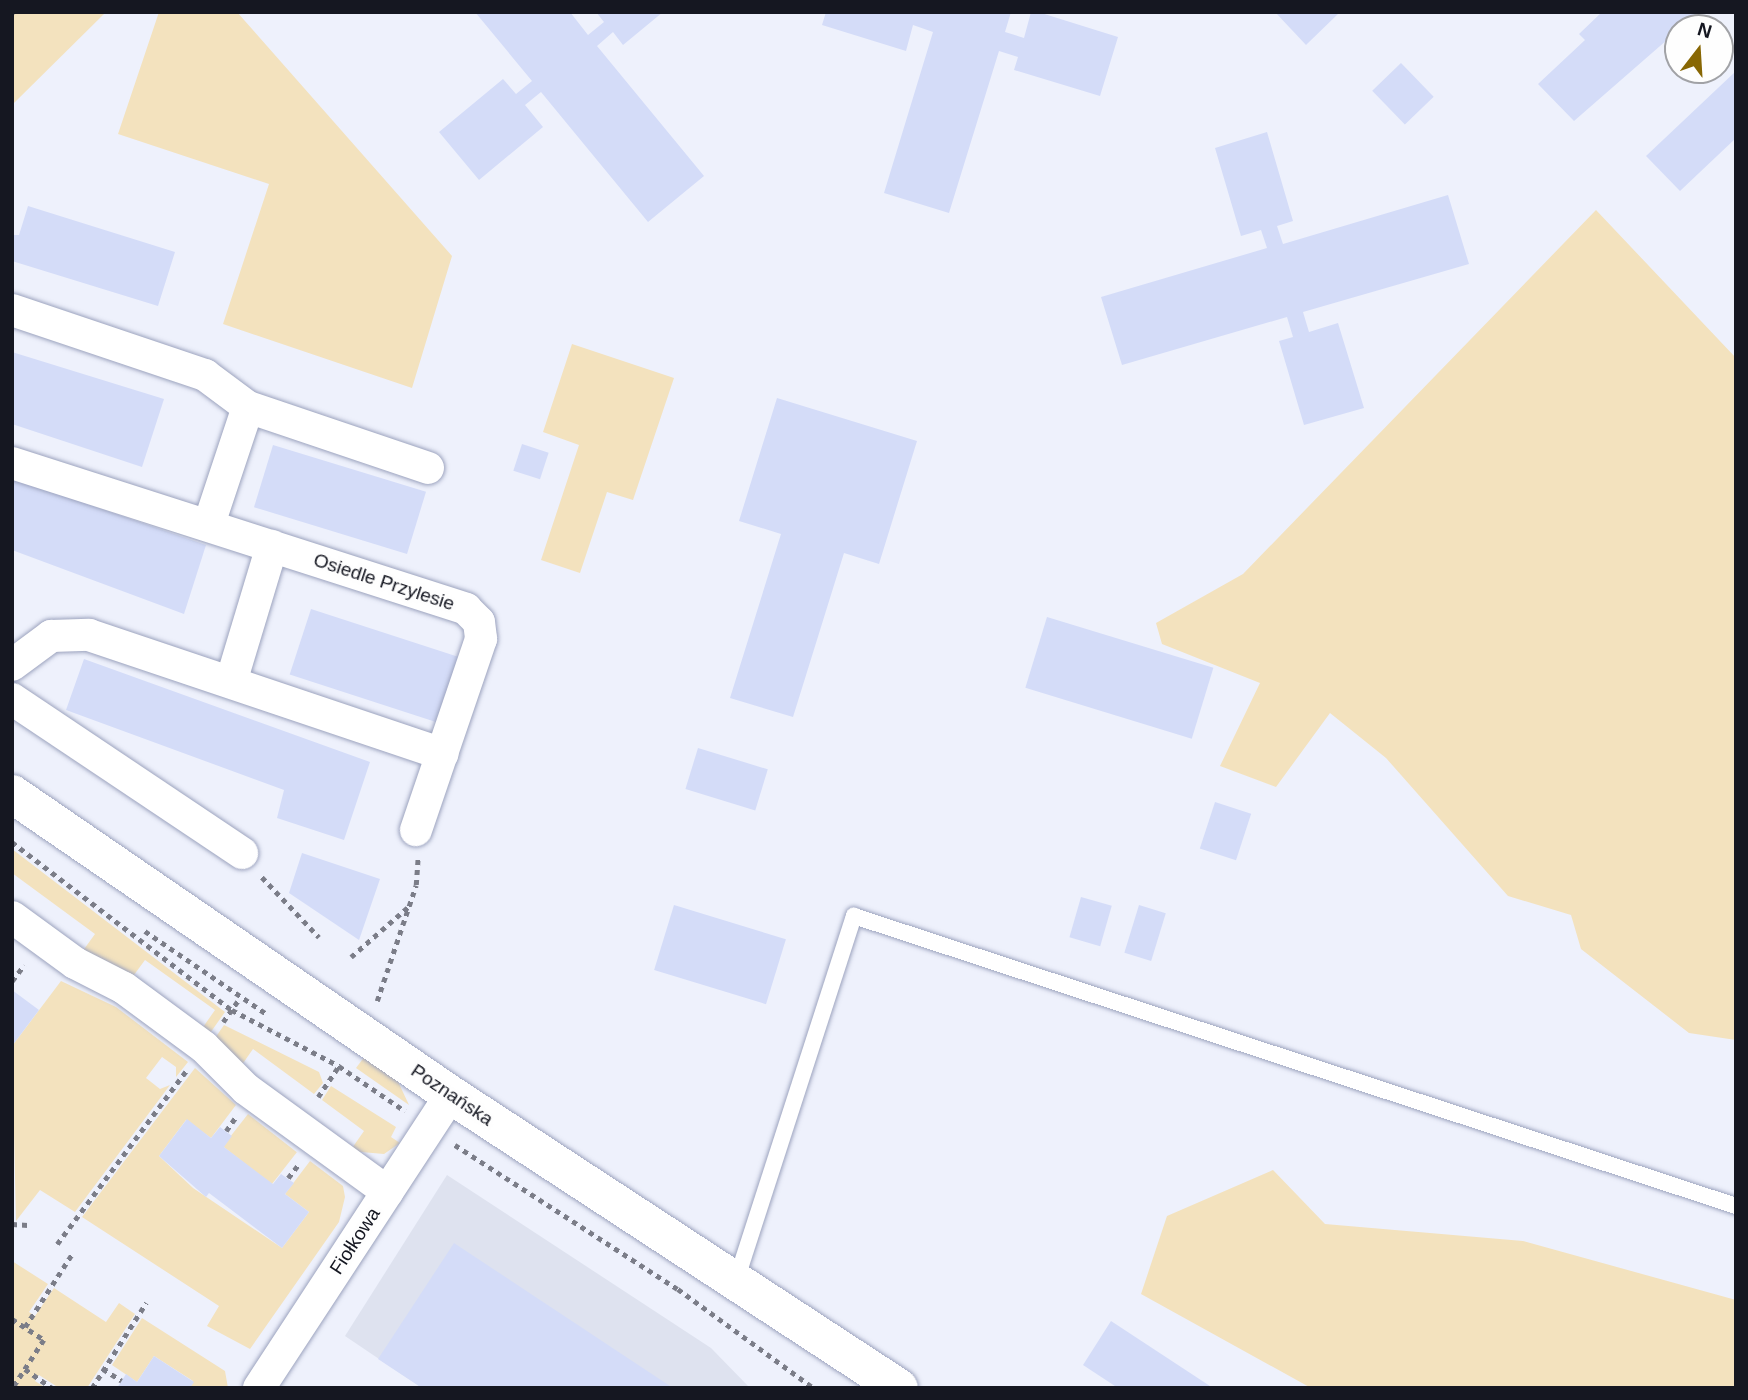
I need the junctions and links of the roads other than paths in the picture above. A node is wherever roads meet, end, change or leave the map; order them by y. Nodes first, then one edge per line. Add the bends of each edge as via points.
1 (12, 310) edge
2 (248, 407) junction
3 (12, 463) edge
4 (428, 468) dead end
5 (209, 524) junction
6 (272, 546) junction
7 (12, 665) edge
8 (231, 682) junction
9 (12, 699) edge
10 (442, 754) junction
11 (12, 794) edge
12 (416, 830) road end
13 (242, 853) road end
14 (12, 918) edge
15 (451, 1095) junction
16 (388, 1192) junction
17 (1736, 1206) edge
18 (736, 1281) junction
19 (259, 1388) edge
20 (898, 1388) edge

1 - 2 street via 205,375
2 - 4 street
2 - 5 street
3 - 5 street, Osiedle Przylesie
5 - 6 street, Osiedle Przylesie
6 - 8 street
6 - 10 street, Osiedle Przylesie via 466,609 479,622 481,639
7 - 8 street via 51,636 74,633
8 - 10 street
9 - 13 street
10 - 12 street, Osiedle Przylesie
11 - 15 street, Poznańska
14 - 16 street via 204,1047 246,1089
15 - 16 street, Fiołkowa
15 - 18 street, Poznańska
16 - 19 street, Fiołkowa
17 - 18 lane via 854,916
18 - 20 street, Poznańska

